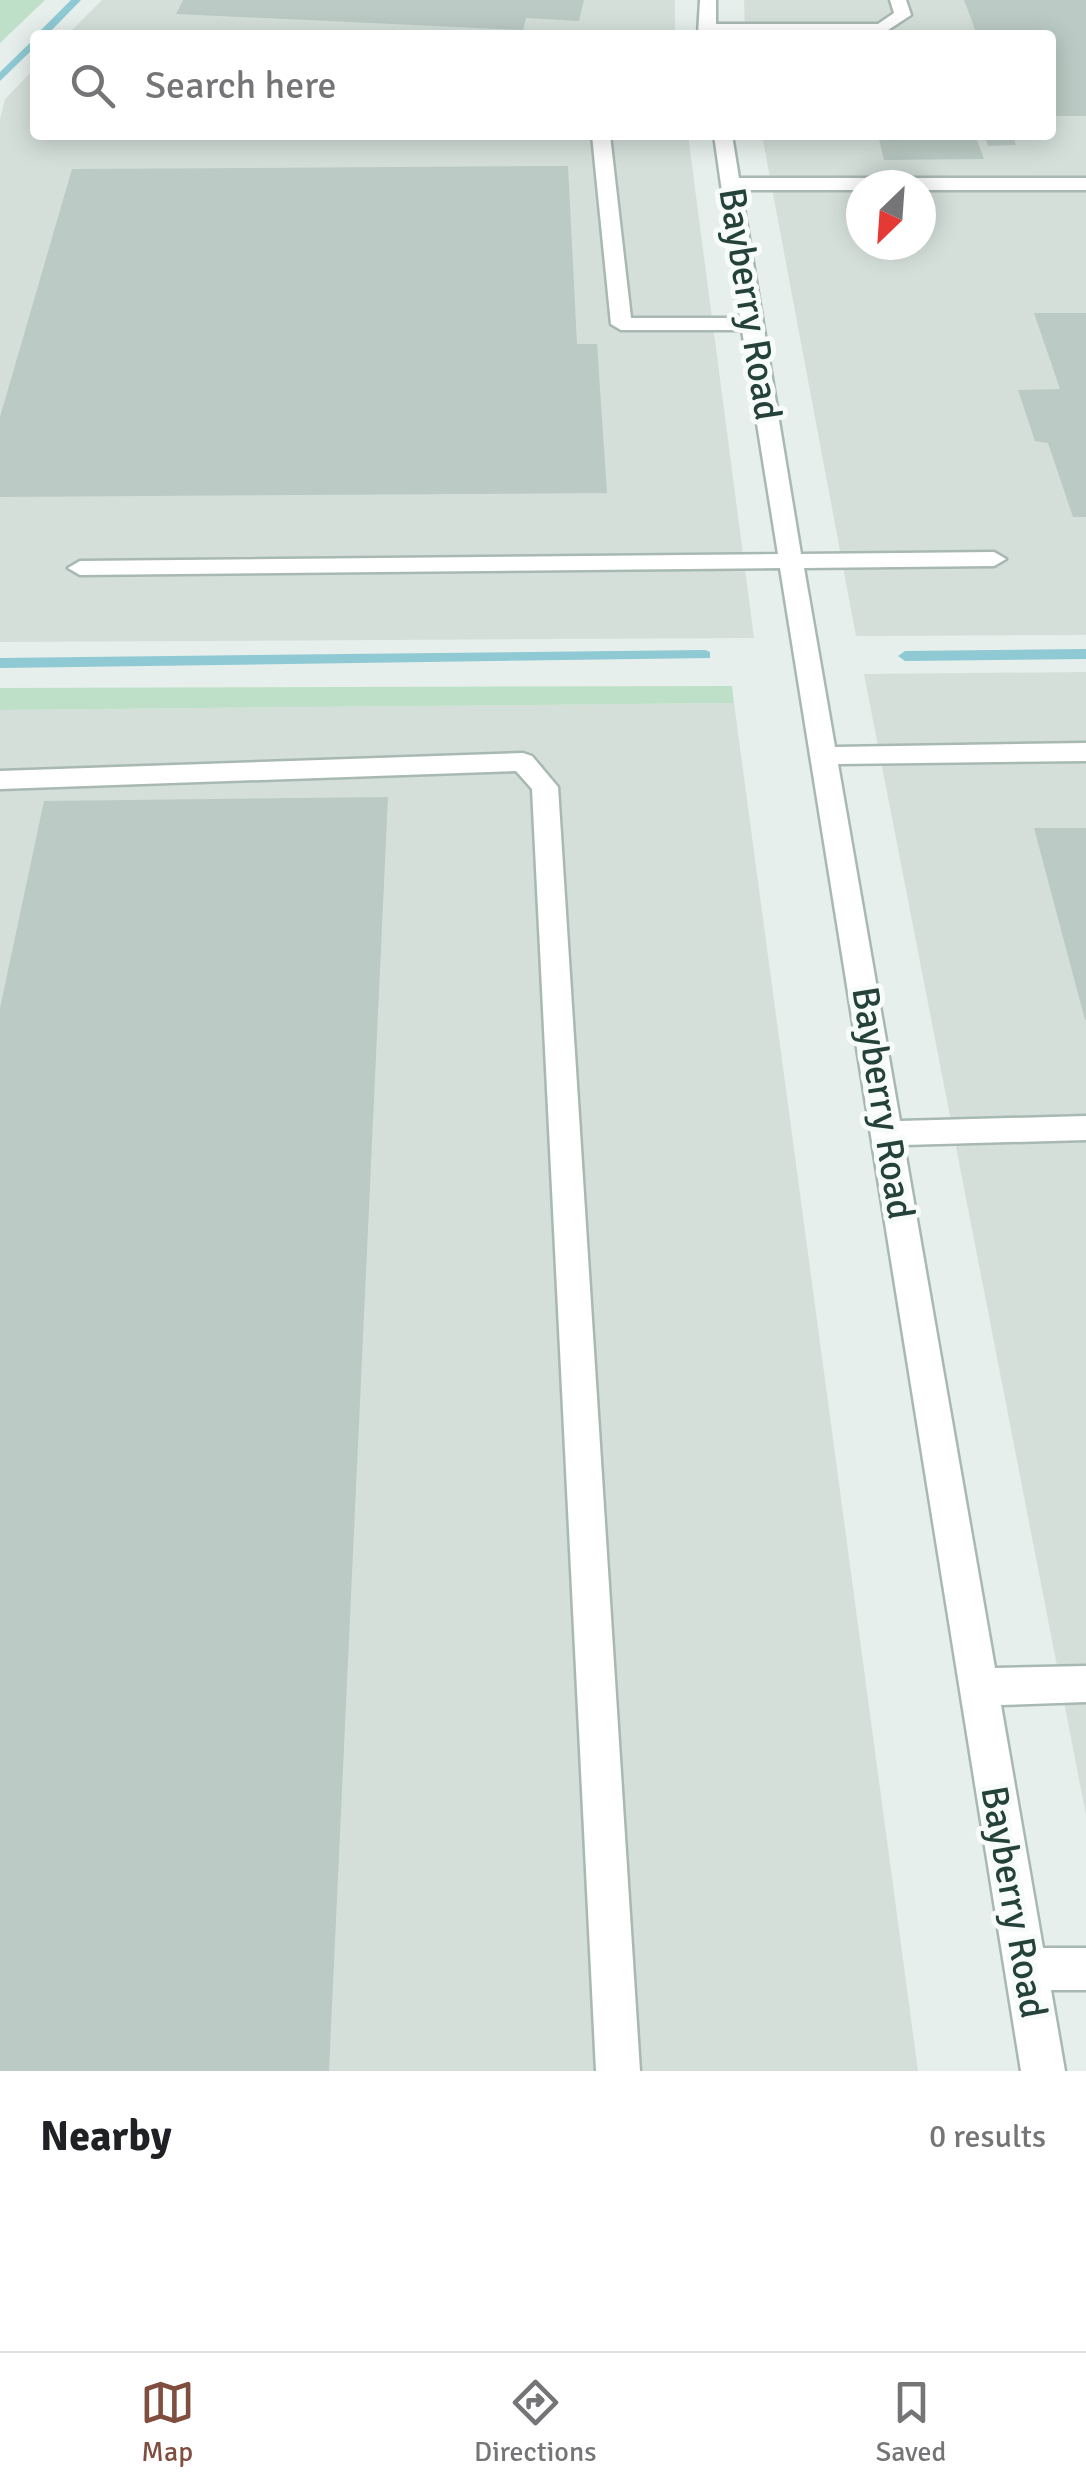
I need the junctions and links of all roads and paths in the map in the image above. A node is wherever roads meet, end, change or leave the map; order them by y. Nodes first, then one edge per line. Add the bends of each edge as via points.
1 (708, 0) edge
2 (898, 0) edge
3 (707, 30) edge
4 (794, 30) edge
5 (602, 140) edge
6 (724, 140) edge
7 (731, 184) junction
8 (1086, 184) edge
9 (751, 324) junction
10 (994, 559) dead end
11 (792, 562) junction
12 (80, 568) dead end
13 (1086, 752) edge
14 (826, 756) junction
15 (0, 780) edge
16 (1086, 1128) edge
17 (888, 1133) junction
18 (1086, 1684) edge
19 (977, 1687) junction
20 (1026, 1969) junction
21 (1086, 1969) edge
22 (618, 2071) edge
23 (1043, 2071) edge

1 - 3 street
2 - 4 street via 903,15 882,28
5 - 9 street via 621,324
6 - 7 street, Bayberry Road
7 - 8 street
7 - 9 street, Bayberry Road
9 - 11 street, Bayberry Road
10 - 11 street
11 - 12 street
11 - 14 street, Bayberry Road
13 - 14 street
14 - 17 street, Bayberry Road
15 - 22 street via 523,762 545,787
16 - 17 street
17 - 19 street, Bayberry Road
18 - 19 street
19 - 20 street, Bayberry Road
20 - 21 street
20 - 23 street, Bayberry Road

